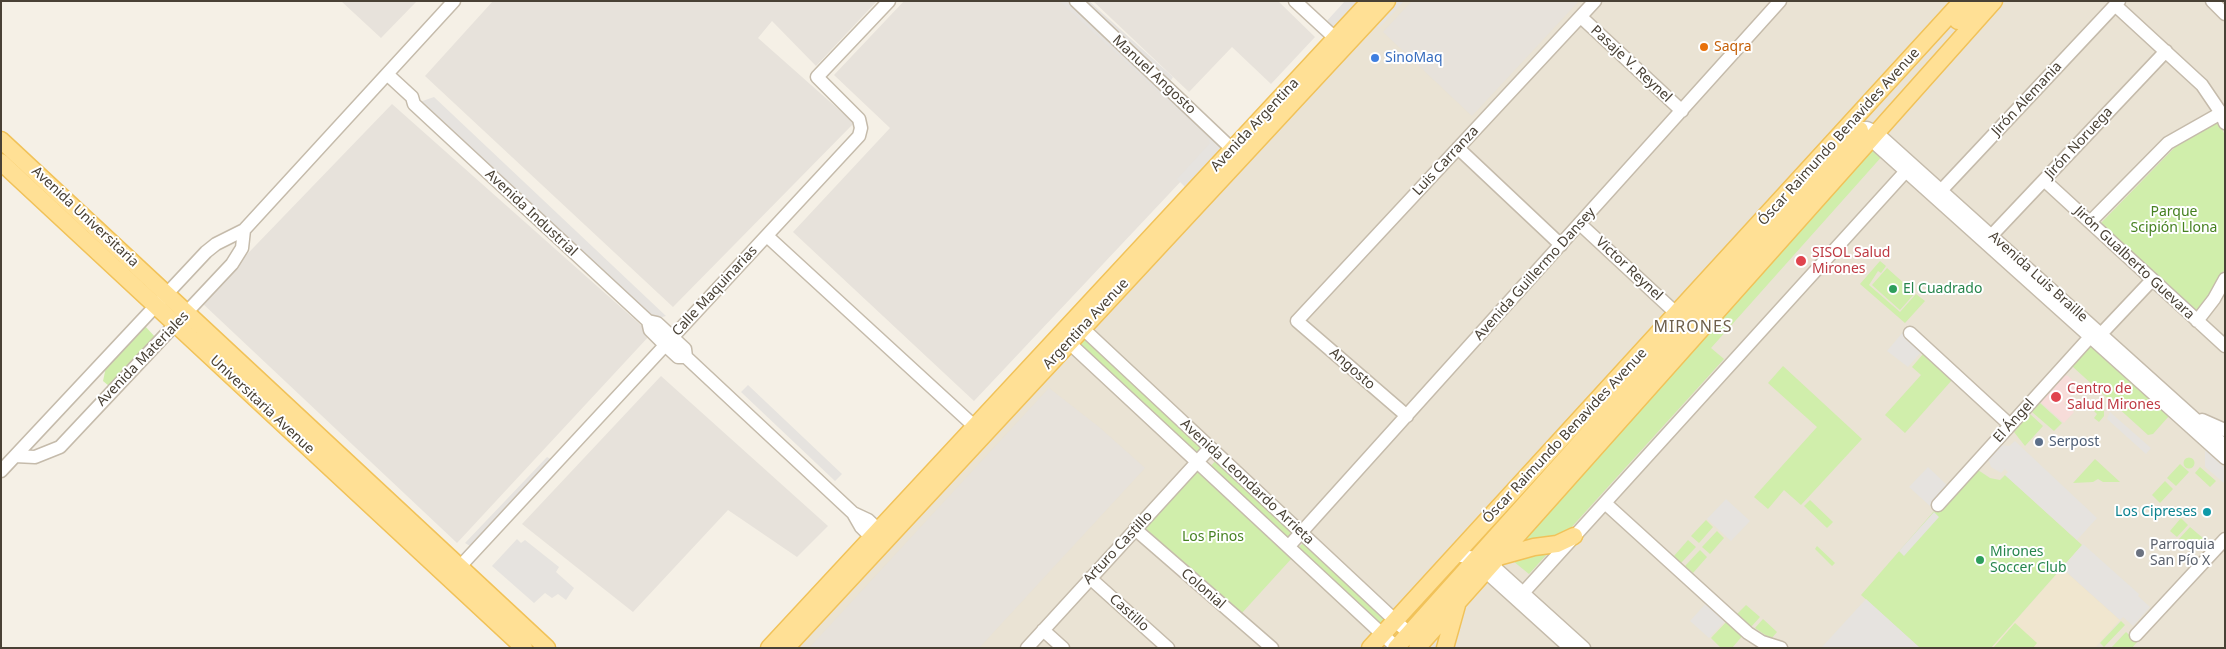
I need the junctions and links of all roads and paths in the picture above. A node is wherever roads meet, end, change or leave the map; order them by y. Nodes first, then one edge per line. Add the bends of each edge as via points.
1 (454, 1) edge
2 (889, 1) edge
3 (1076, 1) edge
4 (1295, 1) edge
5 (1370, 1) edge
6 (1387, 1) edge
7 (1596, 1) edge
8 (1780, 1) edge
9 (1962, 1) edge
10 (1976, 1) edge
11 (1994, 1) edge
12 (2212, 1) edge
13 (2117, 3) edge
14 (2225, 14) edge
15 (1581, 17) junction
16 (1335, 38) junction
17 (2166, 51) junction
18 (384, 77) junction
19 (1682, 111) junction
20 (2223, 118) edge
21 (1843, 133) junction
22 (1870, 133) junction
23 (1, 140) edge
24 (1458, 148) junction
25 (1232, 149) junction
26 (1, 162) edge
27 (1906, 171) junction
28 (2044, 180) junction
29 (1938, 194) junction
30 (71, 216) junction
31 (2090, 222) junction
32 (1580, 224) junction
33 (244, 230) junction
34 (1992, 235) junction
35 (767, 236) junction
36 (1561, 245) junction
37 (2225, 279) edge
38 (2152, 280) junction
39 (168, 294) junction
40 (156, 306) junction
41 (187, 312) junction
42 (1678, 314) junction
43 (1297, 321) joint
44 (2197, 321) junction
45 (176, 324) junction
46 (1078, 324) junction
47 (1910, 333) dead end
48 (2096, 336) junction
49 (1064, 338) junction
50 (669, 341) junction
51 (2225, 346) edge
52 (2189, 413) junction
53 (1407, 416) junction
54 (973, 425) junction
55 (2010, 425) junction
56 (2225, 430) edge
57 (2225, 446) edge
58 (1210, 449) junction
59 (16, 456) junction
60 (2225, 458) edge
61 (1196, 463) junction
62 (1, 470) edge
63 (1554, 470) junction
64 (364, 477) junction
65 (353, 489) junction
66 (1507, 498) junction
67 (1605, 502) junction
68 (1938, 505) dead end
69 (1135, 529) junction
70 (1301, 533) junction
71 (1574, 536) junction
72 (879, 538) junction
73 (2225, 538) edge
74 (1289, 546) junction
75 (1455, 555) junction
76 (1488, 562) junction
77 (460, 566) junction
78 (449, 578) junction
79 (1090, 578) junction
80 (1523, 593) junction
81 (1458, 603) junction
82 (1395, 620) junction
83 (1043, 630) junction
84 (1383, 634) junction
85 (2136, 635) dead end
86 (1415, 642) edge
87 (1448, 646) edge
88 (1396, 647) edge
89 (524, 648) edge
90 (547, 648) edge
91 (768, 648) edge
92 (786, 648) edge
93 (1027, 648) edge
94 (1063, 648) edge
95 (1168, 648) edge
96 (1272, 648) edge
97 (1370, 648) edge
98 (1570, 648) edge
99 (1584, 648) edge
100 (1781, 648) edge

1 - 18 street, Avenida Materiales
2 - 35 street, Calle Maquinarias via 818,78 859,119 859,136
3 - 25 street, Manuel Angosto
4 - 16 street
5 - 16 main road, Avenida Argentina
6 - 46 main road, Argentina Avenue
7 - 15 street, Luis Carranza
8 - 19 street, Avenida Guillermo Dansey
9 - 21 main road, Óscar Raimundo Benavides Avenue
10 - 22 main road, Óscar Raimundo Benavides Avenue
11 - 22 main road, Óscar Raimundo Benavides Avenue
12 - 14 street
13 - 17 street
13 - 29 street, Jirón Alemania
15 - 19 street, Pasaje V. Reynel
15 - 24 street, Luis Carranza
16 - 25 main road, Avenida Argentina
17 - 20 street via 2202,85
17 - 28 street, Jirón Noruega
18 - 33 street, Avenida Materiales
18 - 50 street, Avenida Industrial via 412,97 414,104 648,322 650,330
19 - 32 street, Avenida Guillermo Dansey
20 - 31 street via 2168,143
21 - 22 street
21 - 42 main road, Óscar Raimundo Benavides Avenue
22 - 27 street, Avenida Luis Braille
22 - 29 street, Avenida Luis Braille
22 - 63 main road, Óscar Raimundo Benavides Avenue
22 - 76 main road, Óscar Raimundo Benavides Avenue
23 - 30 main road, Avenida Universitaria
24 - 36 street
24 - 43 street, Luis Carranza
25 - 46 main road, Argentina Avenue
26 - 30 main road, Universitaria Avenue
27 - 29 street, Avenida Luis Braille
27 - 67 street
28 - 31 street, Jirón Gualberto Guevara
28 - 34 street, Jirón Noruega
29 - 34 street, Avenida Luis Braille
29 - 48 street, Avenida Luis Braille
30 - 39 main road, Avenida Universitaria
30 - 40 main road, Universitaria Avenue
31 - 38 street, Jirón Gualberto Guevara
32 - 36 street, Avenida Guillermo Dansey
32 - 42 street, Victor Reynel
33 - 39 street, Avenida Materiales via 216,244
33 - 41 street, Avenida Materiales via 242,248 232,264
34 - 48 street, Avenida Luis Braille
35 - 50 street, Calle Maquinarias
35 - 54 street
36 - 53 street, Avenida Guillermo Dansey
37 - 44 street
38 - 44 street, Jirón Gualberto Guevara
38 - 48 street, El Ángel
39 - 40 street, Avenida Materiales
39 - 41 main road, Universitaria Avenue
40 - 45 main road, Universitaria Avenue
40 - 59 street, Avenida Materiales
41 - 45 street, Avenida Materiales
41 - 64 main road, Universitaria Avenue
42 - 66 main road, Óscar Raimundo Benavides Avenue
43 - 53 street, Angosto
44 - 51 street, Jirón Gualberto Guevara
45 - 59 street, Avenida Materiales via 60,447 35,456
45 - 65 main road, Universitaria Avenue
46 - 49 main road, Argentina Avenue
46 - 58 street, Avenida Leondardo Arrieta
47 - 55 street
48 - 52 street, Avenida Luis Braille
48 - 55 street, El Ángel
48 - 60 street, Avenida Luis Braille
49 - 54 main road, Argentina Avenue
49 - 61 street, Avenida Leondardo Arrieta
49 - 72 main road, Argentina Avenue
50 - 72 street, Avenida Industrial via 678,357 686,357 852,513 861,515
50 - 77 street, Calle Maquinarias
52 - 56 street
52 - 57 street, Avenida Luis Braille
53 - 70 street, Avenida Guillermo Dansey
54 - 72 main road, Argentina Avenue
55 - 68 street, El Ángel
58 - 61 street, Arturo Castillo
58 - 70 street, Avenida Leondardo Arrieta
59 - 62 street, Avenida Materiales
61 - 69 street, Arturo Castillo
61 - 74 street, Avenida Leondardo Arrieta
63 - 66 main road
63 - 76 main road, Óscar Raimundo Benavides Avenue
64 - 65 main road
64 - 77 main road, Universitaria Avenue
65 - 78 main road, Universitaria Avenue
66 - 75 main road, Óscar Raimundo Benavides Avenue
67 - 71 street
67 - 100 street via 1755,638
69 - 79 street, Arturo Castillo
69 - 96 street, Colonial
70 - 74 street, Avenida Guillermo Dansey
70 - 82 street, Avenida Leondardo Arrieta
71 - 76 main road via 1557,544 1534,547
71 - 80 street
72 - 91 main road, Argentina Avenue
72 - 92 main road, Argentina Avenue
73 - 85 street
74 - 84 street, Avenida Leondardo Arrieta
75 - 76 street
75 - 82 main road, Óscar Raimundo Benavides Avenue
76 - 80 street
76 - 81 main road
76 - 86 main road, Óscar Raimundo Benavides Avenue
76 - 98 street
77 - 78 street, Calle Maquinarias
77 - 90 main road, Universitaria Avenue
78 - 89 main road, Universitaria Avenue
79 - 83 street, Arturo Castillo
79 - 95 street, Castillo
80 - 99 street
81 - 86 main road
81 - 87 main road
82 - 84 main road, Óscar Raimundo Benavides Avenue
82 - 86 street, Avenida Leondardo Arrieta
83 - 93 street, Arturo Castillo
83 - 94 street
84 - 88 street, Avenida Leondardo Arrieta
84 - 97 main road, Óscar Raimundo Benavides Avenue
86 - 88 main road, Óscar Raimundo Benavides Avenue

